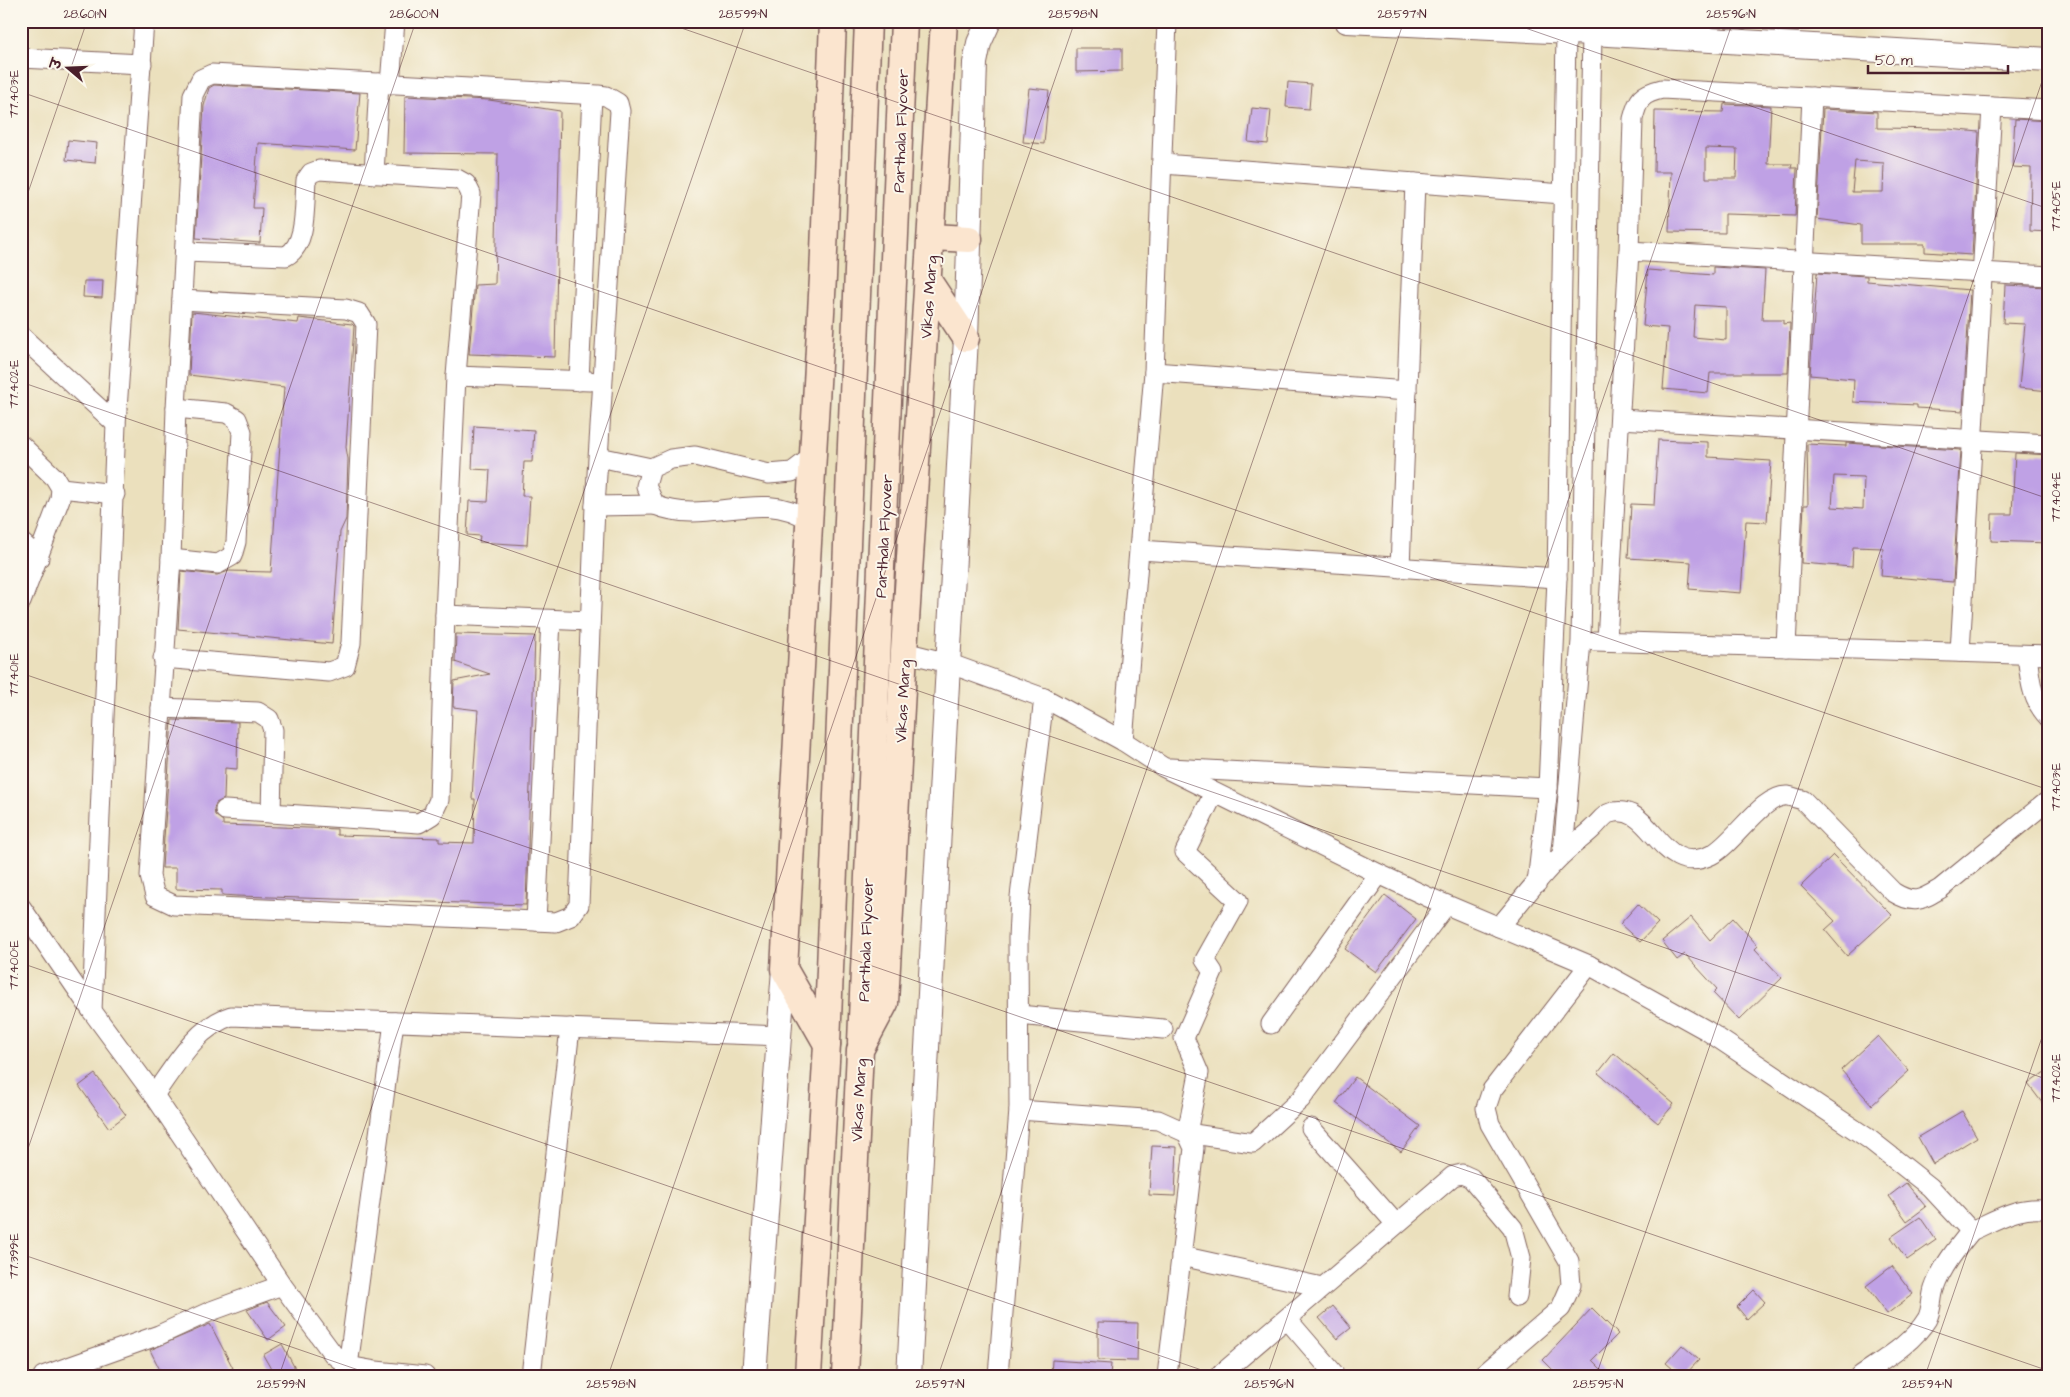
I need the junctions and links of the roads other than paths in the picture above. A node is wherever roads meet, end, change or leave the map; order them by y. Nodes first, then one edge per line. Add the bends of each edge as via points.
1 (144, 21) edge
2 (395, 21) edge
3 (833, 21) edge
4 (868, 21) edge
5 (904, 21) edge
6 (944, 21) edge
7 (989, 21) edge
8 (1167, 21) edge
9 (1347, 21) edge
10 (1566, 33) junction
11 (1592, 33) junction
12 (21, 58) edge
13 (2049, 60) edge
14 (142, 64) junction
15 (385, 84) junction
16 (592, 95) junction
17 (1812, 97) junction
18 (1992, 107) junction
19 (2049, 110) edge
20 (1163, 164) junction
21 (374, 174) junction
22 (1415, 183) junction
23 (1563, 194) junction
24 (932, 236) junction
25 (969, 239) junction
26 (1629, 251) junction
27 (185, 252) junction
28 (1804, 261) junction
29 (1982, 272) junction
30 (2049, 276) edge
31 (929, 282) junction
32 (182, 300) junction
33 (21, 336) edge
34 (966, 338) junction
35 (1154, 372) junction
36 (456, 376) junction
37 (579, 381) junction
38 (604, 382) junction
39 (1407, 391) junction
40 (176, 408) junction
41 (1620, 419) junction
42 (116, 424) junction
43 (1796, 430) junction
44 (1972, 440) junction
45 (2049, 444) edge
46 (21, 445) edge
47 (813, 456) junction
48 (599, 457) junction
49 (651, 468) junction
50 (785, 472) junction
51 (61, 488) junction
52 (115, 494) junction
53 (655, 505) junction
54 (594, 506) junction
55 (793, 513) junction
56 (21, 542) edge
57 (1140, 550) junction
58 (39, 558) junction
59 (171, 559) junction
60 (1400, 568) junction
61 (1557, 578) junction
62 (21, 602) edge
63 (444, 615) junction
64 (551, 620) junction
65 (590, 621) junction
66 (1581, 641) junction
67 (1607, 641) junction
68 (1554, 642) junction
69 (1786, 646) junction
70 (904, 652) junction
71 (1960, 652) junction
72 (2027, 654) junction
73 (2049, 655) edge
74 (164, 658) junction
75 (948, 663) junction
76 (1044, 698) junction
77 (161, 708) junction
78 (2049, 718) edge
79 (1123, 741) junction
80 (1162, 768) junction
81 (1548, 788) junction
82 (1214, 793) junction
83 (2049, 800) edge
84 (225, 810) dead end
85 (271, 813) junction
86 (1563, 853) junction
87 (1379, 874) junction
88 (1537, 883) junction
89 (1446, 905) junction
90 (21, 907) edge
91 (536, 921) junction
92 (1499, 927) junction
93 (1589, 964) junction
94 (784, 969) junction
95 (92, 1011) junction
96 (1018, 1015) junction
97 (394, 1022) junction
98 (1271, 1024) dead end
99 (570, 1028) junction
100 (1163, 1029) dead end
101 (781, 1036) junction
102 (827, 1044) junction
103 (860, 1050) junction
104 (154, 1095) junction
105 (1019, 1110) junction
106 (1311, 1128) dead end
107 (1188, 1133) junction
108 (2049, 1210) edge
109 (1396, 1224) junction
110 (1971, 1231) junction
111 (1181, 1256) junction
112 (282, 1285) junction
113 (1322, 1287) junction
114 (1517, 1297) dead end
115 (1287, 1319) junction
116 (346, 1371) edge
117 (44, 1376) edge
118 (425, 1376) edge
119 (532, 1376) edge
120 (754, 1376) edge
121 (808, 1376) edge
122 (845, 1376) edge
123 (909, 1376) edge
124 (998, 1376) edge
125 (1167, 1376) edge
126 (1219, 1376) edge
127 (1336, 1376) edge
128 (1482, 1376) edge
129 (1860, 1376) edge

1 - 14 street
2 - 15 street
3 - 47 main road
4 - 102 main road, Parthala Flyover
5 - 103 main road, Parthala Flyover
6 - 24 main road, Vikas Marg
7 - 25 street via 975,63
8 - 20 street
9 - 10 street
10 - 11 street
10 - 23 street
11 - 13 street
11 - 66 street
12 - 14 street
14 - 42 street
15 - 16 street
15 - 21 street
15 - 27 street via 225,74 212,74 201,79 193,95
16 - 37 street
16 - 38 street via 612,98 620,111
17 - 18 street
17 - 26 street via 1662,89 1647,92 1638,102 1633,119
17 - 28 street
18 - 19 street
18 - 29 street
20 - 22 street
20 - 35 street
21 - 27 street via 319,170 311,173 306,180 301,242 294,252 286,256
21 - 36 street via 456,179 466,184 471,194
22 - 23 street
22 - 39 street
23 - 61 street
24 - 25 main road
24 - 31 main road, Vikas Marg
25 - 34 street
26 - 28 street
26 - 41 street
27 - 32 street
28 - 29 street
28 - 43 street
29 - 30 street
29 - 44 street
31 - 34 main road
31 - 70 main road, Vikas Marg
32 - 40 street
32 - 74 street via 346,309 359,313 366,324 351,643 345,666 329,672
33 - 42 street
34 - 75 street
35 - 39 street
35 - 57 street
36 - 37 street
36 - 63 street
37 - 38 street
38 - 48 street
39 - 60 street
40 - 59 street
40 - 59 street via 226,413 237,418 242,432 236,542 232,556 218,564
41 - 43 street
41 - 67 street
42 - 52 street
43 - 44 street
43 - 69 street
44 - 45 street
44 - 71 street
46 - 51 street
47 - 50 street
47 - 55 main road
48 - 49 street
48 - 54 street
49 - 50 street via 671,459 695,456 769,474
49 - 53 street via 646,486
50 - 55 street via 800,478 802,487 800,502
50 - 55 street via 769,483 767,494 772,504
51 - 52 street
51 - 58 street via 60,500
52 - 95 street
53 - 54 street
53 - 55 street via 668,511 693,513 767,505
54 - 65 street
55 - 94 main road
56 - 58 street
57 - 60 street
57 - 79 street
58 - 62 street
59 - 74 street
60 - 61 street
61 - 68 street
63 - 64 street
63 - 85 street via 439,800 432,815 419,823
64 - 65 street
64 - 91 street
65 - 91 street via 579,905 571,916 556,922
66 - 67 street
66 - 68 street
66 - 86 street
67 - 69 street
68 - 81 street
69 - 71 street
70 - 75 street
70 - 103 main road, Vikas Marg via 885,1003
71 - 72 street
72 - 73 street
72 - 78 street via 2032,691 2037,704
74 - 77 street
75 - 76 street
75 - 123 street
76 - 79 street
76 - 96 street via 1020,897
77 - 85 street via 258,712 269,719 273,730
77 - 91 street via 150,876 155,896 174,905
79 - 80 street
80 - 81 street
80 - 82 street
81 - 88 street
82 - 87 street
82 - 107 street via 1185,852 1238,900 1205,960 1213,972 1184,1038 1200,1073
83 - 86 street via 1940,889 1923,899 1907,901 1893,892 1803,800 1786,796 1772,801 1712,855 1693,861 1678,858 1658,842 1636,816 1621,811 1607,813
84 - 85 street
86 - 88 street
87 - 89 street
87 - 98 street
88 - 92 street
89 - 92 street
89 - 107 street via 1301,1099 1253,1143
90 - 95 street
92 - 93 street
93 - 110 street via 1706,1030 1869,1139 1930,1187
93 - 128 street via 1492,1090 1486,1108 1490,1124 1569,1261 1572,1284 1561,1308
94 - 101 street
94 - 102 main road
95 - 104 street
96 - 100 street
96 - 105 street
97 - 99 street
97 - 104 street via 231,1016 216,1021 194,1041
97 - 116 street
99 - 101 street
99 - 119 street
101 - 120 street
102 - 121 main road, Vikas Marg
103 - 122 main road, Vikas Marg
104 - 112 street
105 - 107 street via 1158,1120
105 - 124 street
106 - 109 street
107 - 111 street via 1194,1148
108 - 110 street via 2034,1207 2020,1210
109 - 113 street
109 - 114 street via 1453,1176 1462,1174 1471,1178 1514,1228 1520,1258
110 - 129 street via 1934,1287 1928,1318 1900,1348
111 - 113 street
111 - 125 street
112 - 116 street
112 - 117 street via 211,1311 159,1335
113 - 115 street
115 - 126 street
115 - 127 street
116 - 118 street

